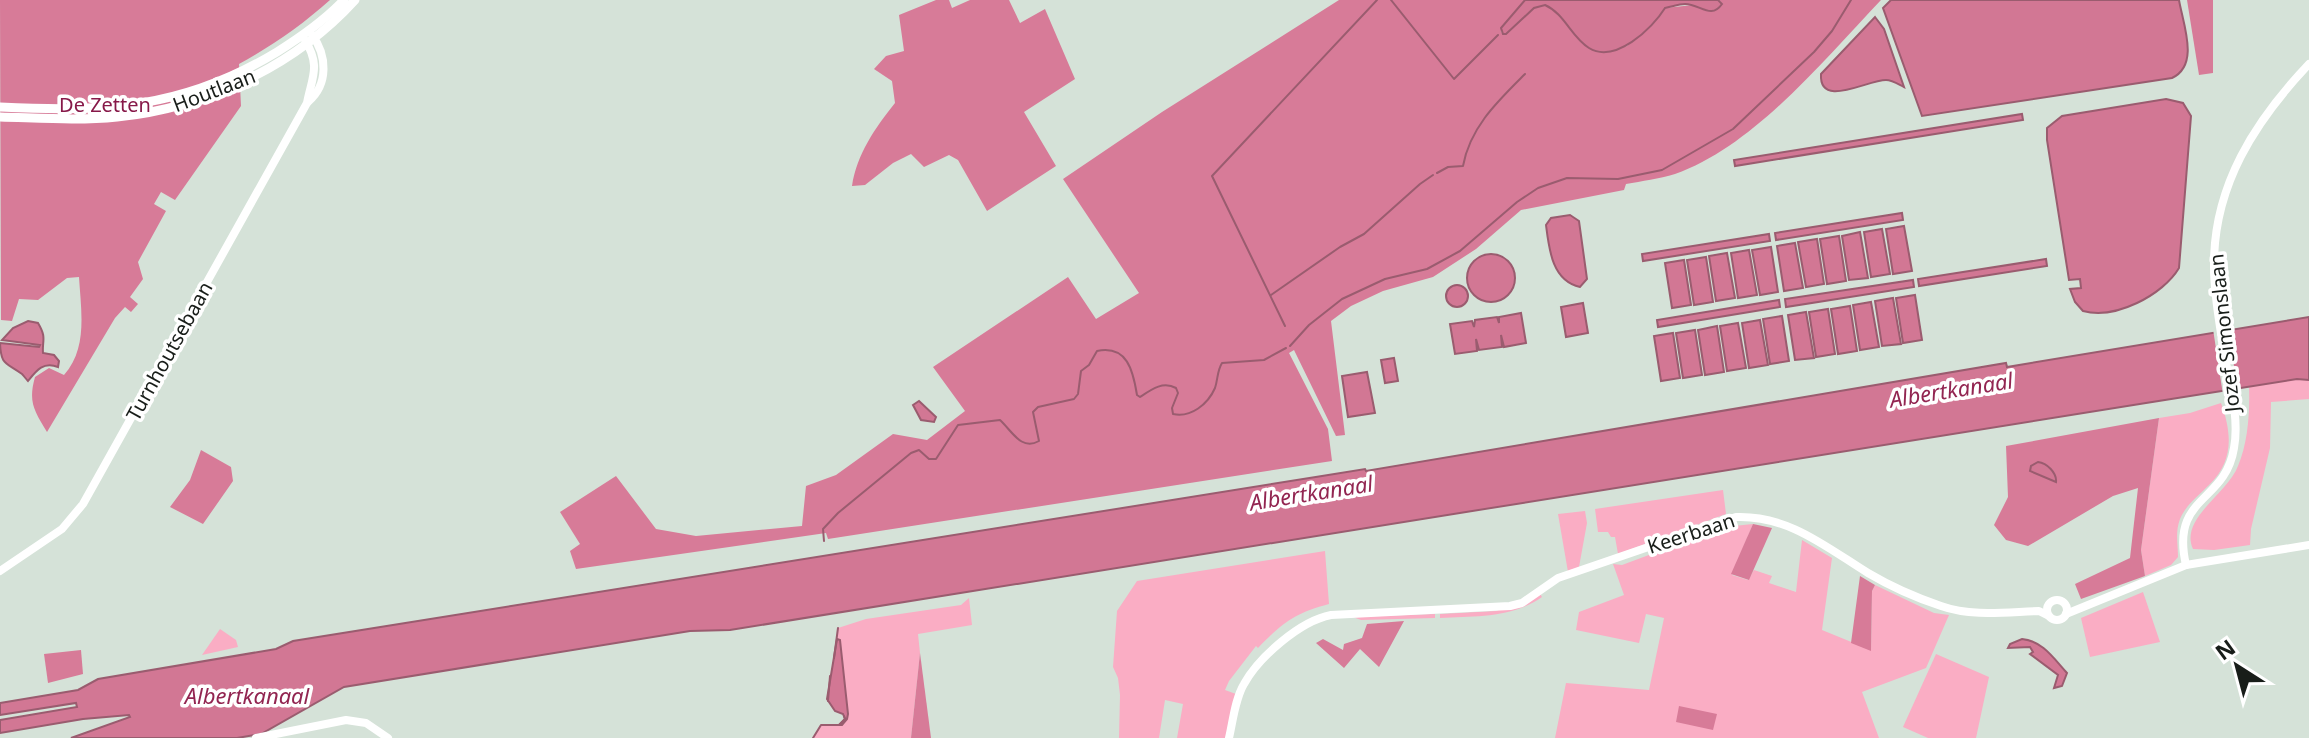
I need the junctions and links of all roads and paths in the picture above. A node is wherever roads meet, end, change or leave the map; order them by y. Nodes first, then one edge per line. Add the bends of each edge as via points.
1 (344, 0) edge
2 (355, 0) edge
3 (309, 37) junction
4 (2309, 64) edge
5 (0, 107) edge
6 (0, 117) edge
7 (2309, 545) edge
8 (2186, 565) junction
9 (0, 571) edge
10 (2050, 604) junction
11 (2066, 609) junction
12 (2039, 611) junction
13 (2049, 616) junction
14 (256, 738) edge
15 (388, 738) edge
16 (1229, 738) edge

1 - 3 main road, Houtlaan
2 - 3 main road, Houtlaan
3 - 5 main road, Houtlaan via 180,96 103,109
3 - 6 main road, Houtlaan via 243,81 183,105 102,118
3 - 9 street, Turnhoutsebaan via 322,49 319,86 83,504 62,529
4 - 8 street, Jozef Simonslaan via 2249,138 2225,189 2214,243 2214,281 2236,436 2222,479 2186,519
7 - 8 street
8 - 11 street
10 - 11 street via 2059,601
10 - 12 street
10 - 13 street
11 - 13 street via 2058,620
12 - 13 street, Keerbaan
12 - 16 street, Keerbaan via 1970,612 1940,606 1872,575 1792,527 1748,516 1558,578 1510,606 1319,618 1300,627 1250,675 1238,697
14 - 15 street via 346,720 366,723

